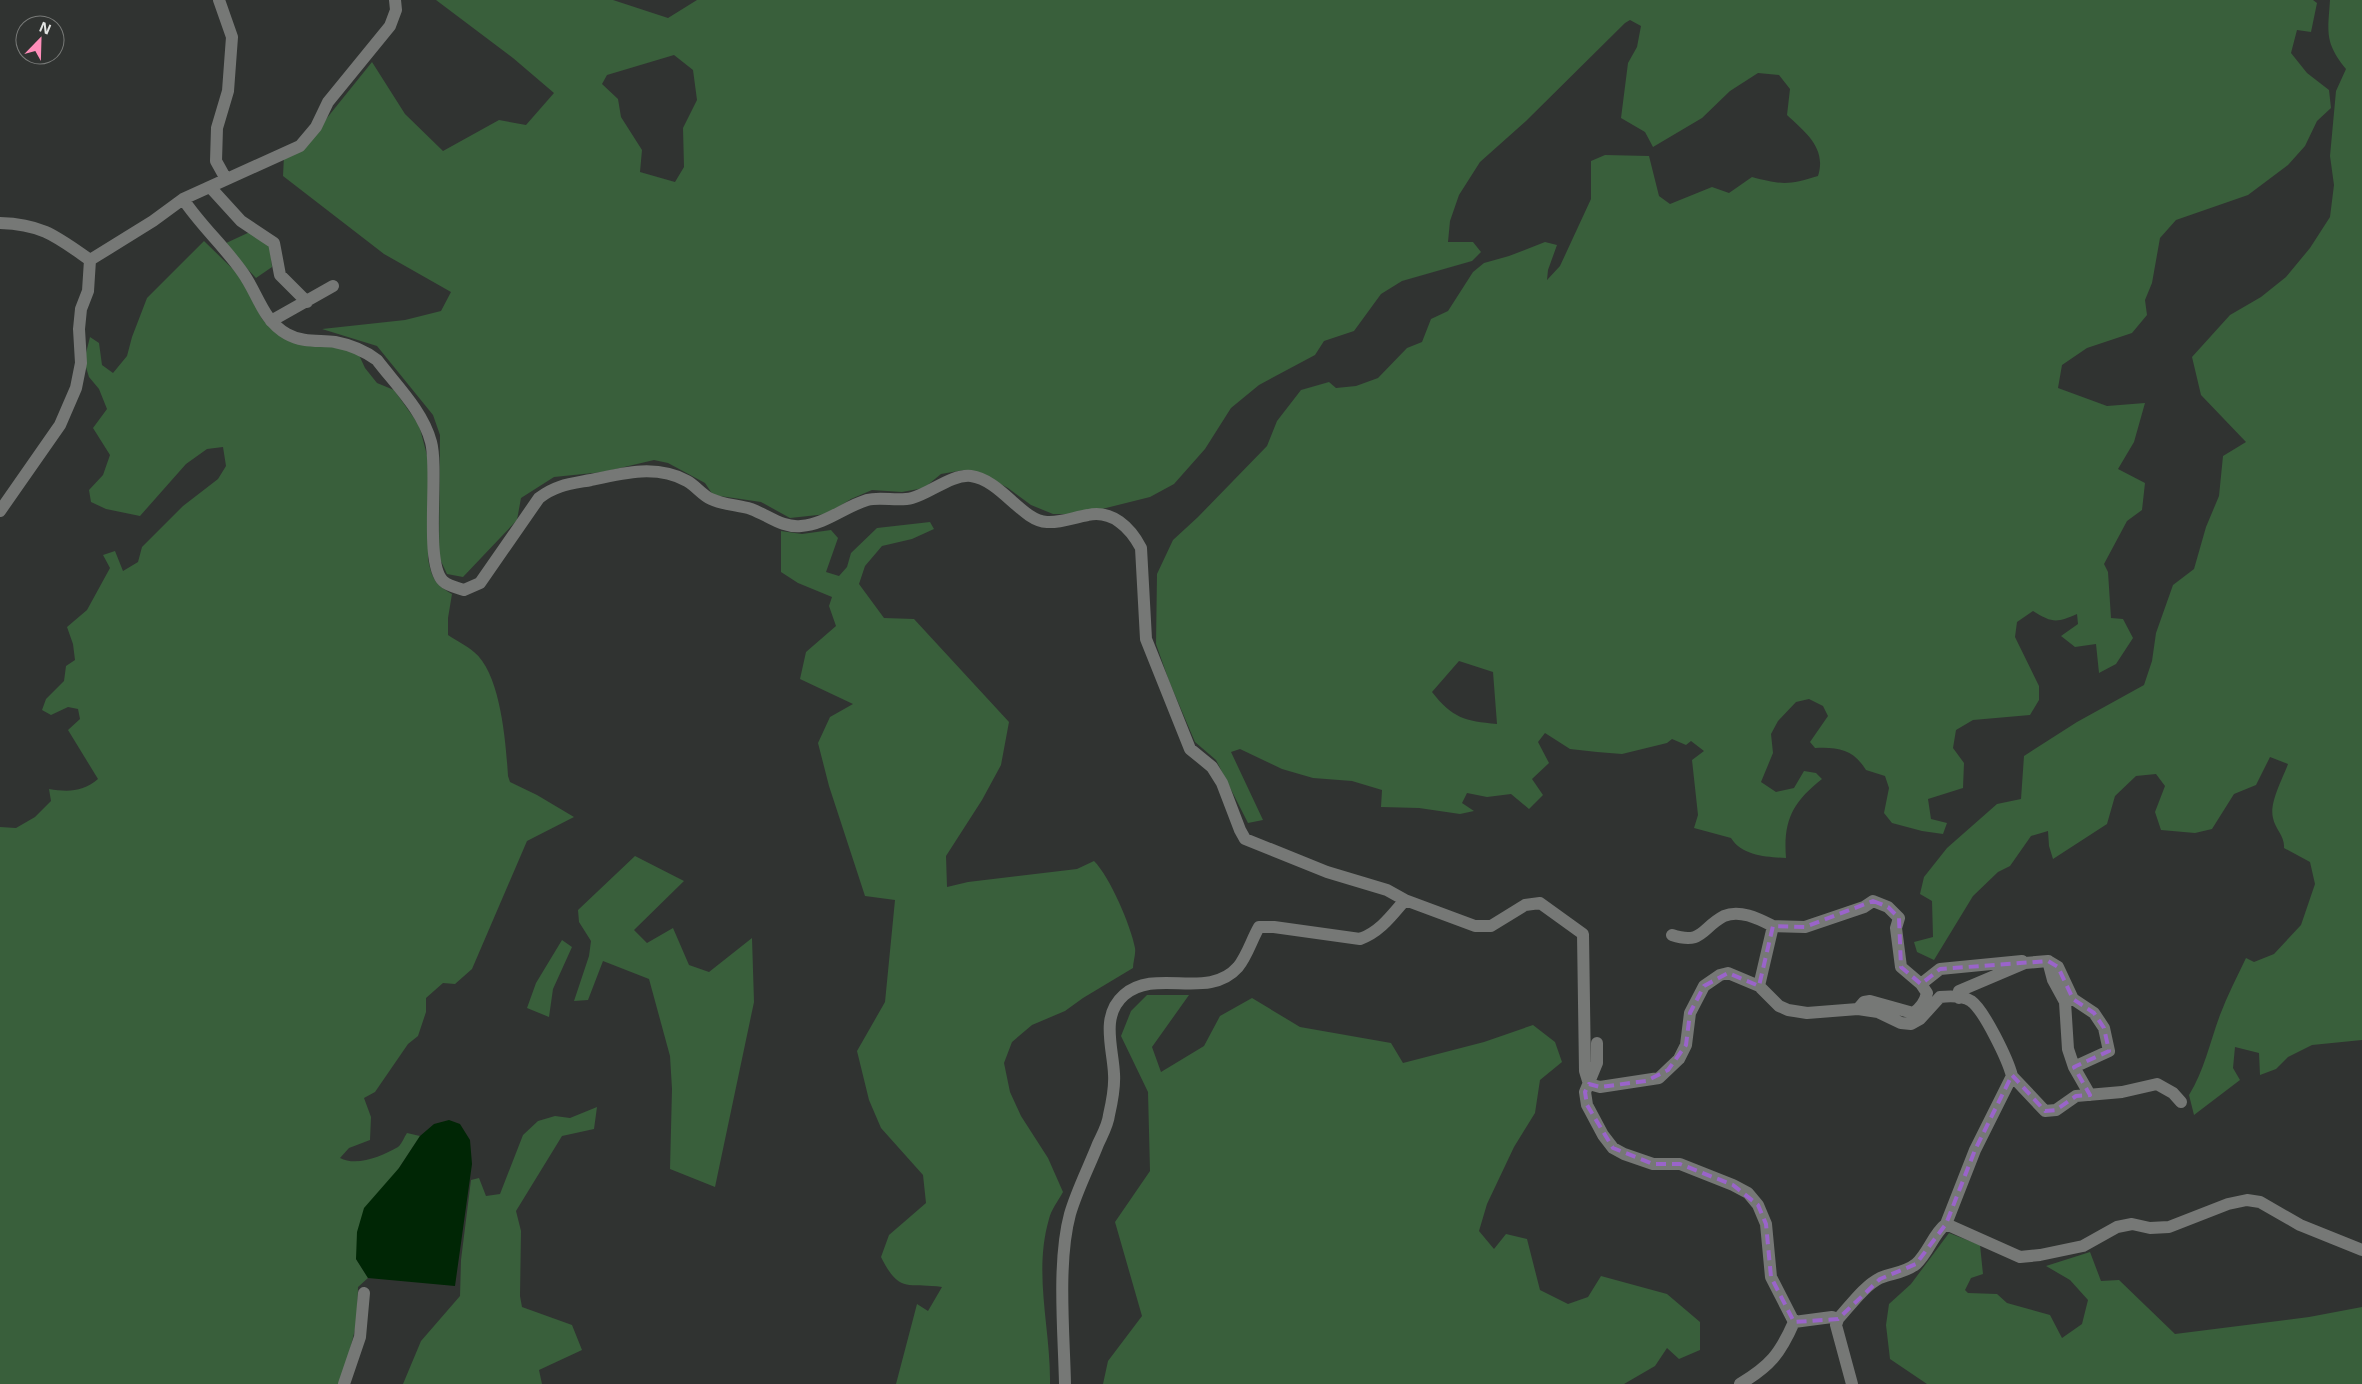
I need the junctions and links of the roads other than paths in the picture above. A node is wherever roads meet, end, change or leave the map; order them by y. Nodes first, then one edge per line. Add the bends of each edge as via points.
1 (219, 0) edge
2 (395, 0) edge
3 (226, 179) junction
4 (210, 187) junction
5 (183, 199) junction
6 (0, 223) edge
7 (90, 260) junction
8 (333, 286) dead end
9 (307, 302) junction
10 (271, 321) junction
11 (0, 511) edge
12 (1405, 900) junction
13 (1773, 926) junction
14 (1672, 935) dead end
15 (2048, 961) junction
16 (2025, 964) junction
17 (1920, 984) junction
18 (1759, 986) junction
19 (1959, 998) junction
20 (1858, 1009) junction
21 (1597, 1043) dead end
22 (2074, 1067) junction
23 (2012, 1076) junction
24 (1590, 1084) junction
25 (2090, 1095) junction
26 (2181, 1102) dead end
27 (1946, 1224) junction
28 (2362, 1250) edge
29 (364, 1293) dead end
30 (1838, 1319) junction
31 (1794, 1322) junction
32 (344, 1384) edge
33 (1065, 1384) edge
34 (1740, 1384) edge
35 (1852, 1384) edge

1 - 3 street via 232,37 228,91 216,128 216,161
2 - 3 street via 396,10 390,26 328,102 316,127 300,146
3 - 4 street
4 - 5 street
4 - 9 street via 241,221 274,243 280,275
5 - 7 street
5 - 10 street via 244,274
6 - 7 street via 42,229
7 - 11 street via 88,291 81,309 82,363 76,388 60,425
8 - 9 street
9 - 10 street
10 - 12 street via 301,340 335,342 367,353 377,360 423,419 433,452 434,543 438,571 443,581 464,590 480,583 539,498 553,487 622,473 657,471 686,481 709,498 750,509 793,526 824,521 868,500 910,499 956,478 971,476 1001,490 1031,517 1046,522 1104,514 1119,520 1141,548 1146,640 1190,749 1212,767 1222,783 1245,839 1327,872 1387,890
12 - 24 street via 1475,926 1491,926 1525,905 1540,903 1584,934 1585,1071
12 - 33 street via 1371,935 1360,939 1259,926 1239,966 1228,976 1212,983 1137,987 1120,1001 1111,1016 1109,1034 1114,1075 1109,1119 1070,1217 1064,1274
13 - 14 street via 1739,914 1725,916 1697,937 1683,939
13 - 17 street via 1805,927 1873,901 1882,903 1898,918 1896,928 1901,966
13 - 18 street
15 - 16 street
15 - 22 street via 2053,980 2065,1002 2068,1048
15 - 22 street via 2058,967 2073,999 2094,1013 2104,1028 2109,1051
16 - 17 street via 2022,960 1940,969
16 - 19 street via 1959,991
17 - 20 street via 1928,993 1913,1013 1870,1001
18 - 20 street via 1779,1006 1788,1010 1807,1013
18 - 24 street via 1728,973 1712,979 1704,986 1690,1013 1686,1045 1679,1060 1659,1078 1600,1087
19 - 20 street via 1940,997 1911,1024 1900,1023 1878,1012
19 - 23 street via 1969,1000 1978,1008 2009,1063
21 - 24 street via 1597,1063
22 - 25 street
23 - 25 street via 2045,1111 2056,1110 2076,1096
23 - 27 street via 1975,1150
24 - 31 street via 1585,1092 1587,1104 1613,1148 1653,1164 1680,1164 1733,1184 1758,1205 1766,1224 1771,1277
25 - 26 street via 2157,1084
27 - 28 street via 2020,1257 2083,1246 2117,1227 2132,1224 2150,1228 2169,1227 2247,1200 2260,1202 2300,1225
27 - 30 street via 1916,1264 1904,1272 1880,1278
29 - 32 street via 360,1337
30 - 31 street
30 - 35 street via 1836,1325
31 - 34 street via 1773,1359 1763,1370

